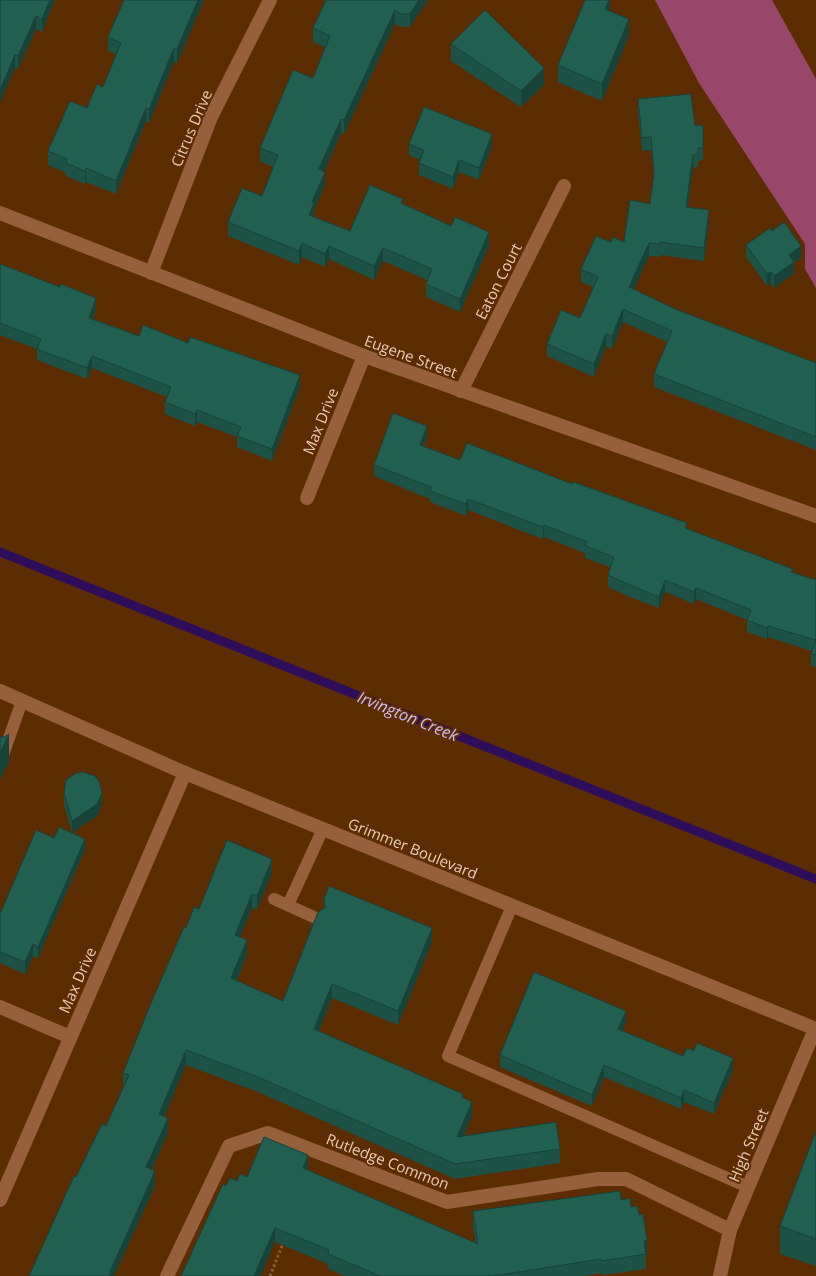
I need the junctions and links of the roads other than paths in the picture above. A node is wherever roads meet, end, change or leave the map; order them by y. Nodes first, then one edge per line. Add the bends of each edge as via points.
1 (270, 0) edge
2 (564, 186) dead end
3 (0, 213) edge
4 (151, 273) junction
5 (364, 356) junction
6 (461, 391) junction
7 (307, 498) dead end
8 (816, 516) edge
9 (0, 691) edge
10 (22, 701) junction
11 (2, 757) edge
12 (185, 773) junction
13 (323, 829) junction
14 (274, 899) dead end
15 (288, 906) junction
16 (512, 906) junction
17 (318, 919) edge
18 (0, 1007) edge
19 (816, 1029) edge
20 (70, 1037) junction
21 (748, 1187) junction
22 (0, 1200) edge
23 (730, 1230) junction
24 (167, 1276) edge
25 (720, 1276) edge

1 - 4 street, Citrus Drive via 211,117
2 - 6 street, Eaton Court
3 - 4 street, Eugene Street
4 - 5 street, Eugene Street
5 - 6 street, Eugene Street
5 - 7 street, Max Drive
6 - 8 street, Eugene Street
9 - 10 street, Grimmer Boulevard
10 - 11 lane
10 - 12 street, Grimmer Boulevard
12 - 13 street, Grimmer Boulevard
12 - 20 street, Max Drive
13 - 15 lane
13 - 16 street, Grimmer Boulevard
14 - 15 lane
15 - 17 lane
16 - 19 street, Grimmer Boulevard
16 - 21 lane via 448,1056
18 - 20 street
19 - 21 street, High Street
20 - 22 street, Max Drive
21 - 23 street, High Street
23 - 24 street, Rutledge Common via 626,1179 598,1179 447,1202 268,1133 229,1146
23 - 25 street, High Street

